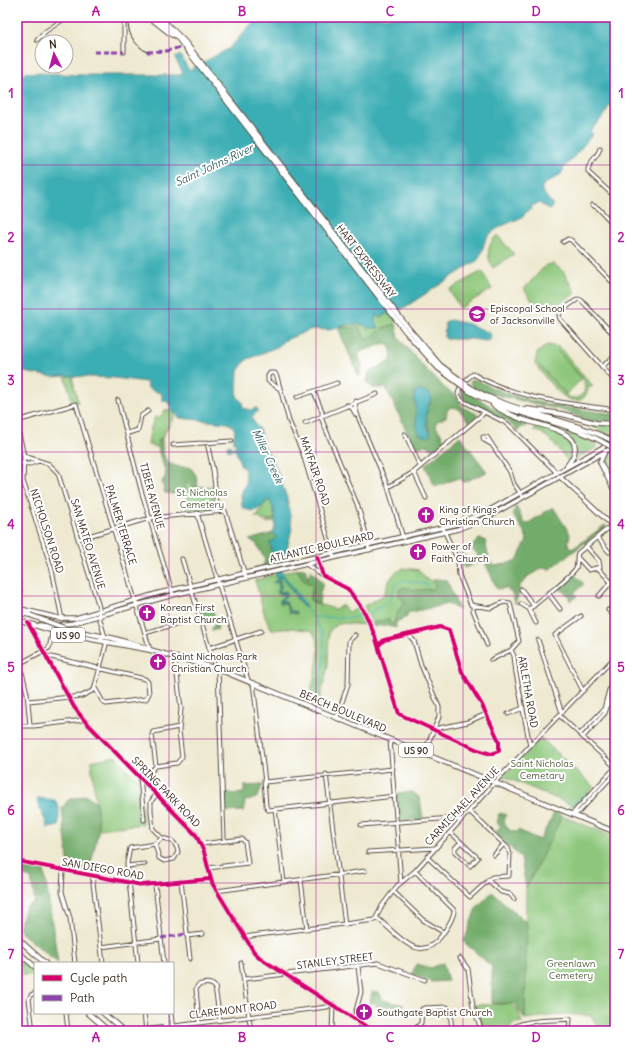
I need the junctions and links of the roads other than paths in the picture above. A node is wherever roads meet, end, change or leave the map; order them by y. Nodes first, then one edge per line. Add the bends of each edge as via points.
1 (67, 17) edge
2 (124, 17) edge
3 (149, 17) edge
4 (155, 17) edge
5 (160, 17) edge
6 (43, 34) edge
7 (185, 47) junction
8 (124, 52) dead end
9 (600, 148) dead end
10 (615, 197) edge
11 (592, 205) dead end
12 (615, 226) edge
13 (615, 229) edge
14 (615, 234) edge
15 (563, 242) dead end
16 (615, 285) edge
17 (615, 336) edge
18 (615, 355) edge
19 (602, 367) junction
20 (615, 381) edge
21 (337, 382) dead end
22 (280, 389) junction
23 (470, 390) junction
24 (314, 392) junction
25 (377, 394) dead end
26 (297, 397) dead end
27 (481, 398) junction
28 (118, 400) dead end
29 (356, 401) junction
30 (347, 405) junction
31 (511, 407) junction
32 (615, 410) edge
33 (148, 411) dead end
34 (485, 412) junction
35 (322, 415) junction
36 (359, 419) junction
37 (17, 421) edge
38 (305, 423) dead end
39 (615, 424) edge
40 (17, 426) edge
41 (128, 433) junction
42 (405, 434) dead end
43 (232, 441) dead end
44 (615, 441) edge
45 (207, 442) junction
46 (491, 444) dead end
47 (173, 445) dead end
48 (615, 447) edge
49 (606, 451) junction
50 (24, 456) junction
51 (40, 461) junction
52 (17, 463) edge
53 (24, 463) junction
54 (420, 466) junction
55 (567, 466) junction
56 (414, 472) junction
57 (556, 472) junction
58 (559, 476) junction
59 (388, 487) junction
60 (520, 492) junction
61 (615, 492) edge
62 (523, 497) junction
63 (426, 498) dead end
64 (218, 511) junction
65 (197, 513) junction
66 (150, 518) junction
67 (613, 527) edge
68 (443, 528) junction
69 (113, 529) junction
70 (446, 532) junction
71 (403, 537) junction
72 (597, 538) junction
73 (78, 539) junction
74 (404, 542) junction
75 (368, 545) junction
76 (586, 546) junction
77 (369, 550) junction
78 (609, 552) dead end
79 (333, 553) junction
80 (317, 557) junction
81 (577, 557) junction
82 (334, 558) junction
83 (182, 559) dead end
84 (318, 562) junction
85 (306, 564) junction
86 (598, 568) junction
87 (17, 571) edge
88 (245, 573) junction
89 (323, 576) junction
90 (246, 578) junction
91 (217, 580) junction
92 (219, 584) junction
93 (190, 586) junction
94 (521, 589) dead end
95 (172, 590) junction
96 (191, 591) junction
97 (548, 593) junction
98 (173, 595) junction
99 (599, 596) dead end
100 (135, 600) junction
101 (520, 604) dead end
102 (137, 605) junction
103 (473, 606) junction
104 (534, 606) junction
105 (560, 609) dead end
106 (17, 610) edge
107 (529, 610) junction
108 (608, 610) dead end
109 (99, 613) junction
110 (581, 616) dead end
111 (615, 617) edge
112 (62, 619) junction
113 (17, 620) edge
114 (29, 623) junction
115 (179, 623) dead end
116 (536, 623) dead end
117 (41, 626) junction
118 (53, 631) junction
119 (261, 631) dead end
120 (417, 632) junction
121 (145, 633) junction
122 (355, 634) dead end
123 (408, 634) junction
124 (35, 635) junction
125 (375, 636) junction
126 (105, 637) junction
127 (236, 639) junction
128 (384, 640) junction
129 (538, 640) dead end
130 (107, 641) junction
131 (414, 641) junction
132 (487, 645) dead end
133 (378, 646) junction
134 (209, 648) junction
135 (150, 650) junction
136 (511, 650) junction
137 (44, 651) junction
138 (46, 656) junction
139 (175, 656) junction
140 (615, 658) edge
141 (491, 660) dead end
142 (18, 665) edge
143 (100, 668) junction
144 (216, 668) junction
145 (248, 680) junction
146 (615, 680) edge
147 (253, 682) junction
148 (615, 685) edge
149 (95, 688) junction
150 (583, 691) junction
151 (69, 697) junction
152 (28, 701) junction
153 (522, 708) junction
154 (486, 714) junction
155 (508, 714) dead end
156 (561, 714) junction
157 (337, 717) junction
158 (84, 720) junction
159 (30, 725) junction
160 (17, 726) edge
161 (179, 727) junction
162 (434, 729) junction
163 (582, 736) junction
164 (390, 740) junction
165 (530, 746) junction
166 (424, 754) junction
167 (156, 766) junction
168 (615, 768) edge
169 (392, 769) junction
170 (615, 773) edge
171 (326, 774) junction
172 (141, 778) junction
173 (265, 781) junction
174 (495, 782) junction
175 (157, 793) junction
176 (395, 796) junction
177 (330, 803) junction
178 (275, 809) junction
179 (469, 811) junction
180 (572, 814) junction
181 (144, 820) dead end
182 (461, 820) junction
183 (397, 823) junction
184 (361, 825) dead end
185 (450, 832) junction
186 (615, 832) edge
187 (162, 838) junction
188 (224, 839) dead end
189 (461, 842) junction
190 (155, 844) junction
191 (201, 844) junction
192 (504, 844) junction
193 (435, 848) junction
194 (399, 849) junction
195 (368, 852) dead end
196 (494, 855) dead end
197 (426, 857) junction
198 (17, 861) edge
199 (145, 864) dead end
200 (127, 866) junction
201 (208, 868) junction
202 (62, 870) junction
203 (365, 871) dead end
204 (415, 871) junction
205 (339, 874) junction
206 (92, 875) junction
207 (210, 879) junction
208 (301, 880) junction
209 (488, 880) junction
210 (181, 881) junction
211 (284, 882) junction
212 (128, 883) junction
213 (401, 883) junction
214 (155, 885) junction
215 (216, 891) junction
216 (393, 891) junction
217 (514, 899) dead end
218 (377, 918) junction
219 (345, 925) junction
220 (307, 929) junction
221 (443, 932) junction
222 (203, 934) dead end
223 (187, 936) junction
224 (244, 936) junction
225 (17, 938) edge
226 (161, 940) junction
227 (136, 943) junction
228 (101, 947) junction
229 (17, 951) edge
230 (460, 958) dead end
231 (190, 959) dead end
232 (44, 962) edge
233 (75, 962) edge
234 (103, 962) edge
235 (138, 962) edge
236 (164, 962) edge
237 (242, 963) dead end
238 (34, 966) edge
239 (358, 966) junction
240 (286, 974) junction
241 (244, 979) junction
242 (425, 980) dead end
243 (34, 994) edge
244 (333, 1004) junction
245 (66, 1014) edge
246 (89, 1014) edge
247 (104, 1014) edge
248 (144, 1014) edge
249 (170, 1014) edge
250 (249, 1016) junction
251 (354, 1018) junction
252 (220, 1020) junction
253 (200, 1022) junction
254 (360, 1022) junction
255 (172, 1026) junction
256 (146, 1030) edge
257 (33, 1031) edge
258 (68, 1031) edge
259 (109, 1031) edge
260 (124, 1031) edge
261 (134, 1031) edge
262 (173, 1031) edge
263 (251, 1031) edge
264 (332, 1031) edge
265 (360, 1031) edge
266 (373, 1031) edge
267 (413, 1031) edge
268 (452, 1031) edge
269 (482, 1031) edge
270 (508, 1031) edge
271 (569, 1031) edge

1 - 6 street
2 - 8 street
3 - 7 highway
4 - 7 highway via 172,31
5 - 23 highway, HART EXPRESSWAY, bridge via 185,42 421,345
7 - 23 highway, HART EXPRESSWAY, bridge via 420,349 444,373
9 - 10 street via 599,154 589,164 588,172
11 - 12 street
13 - 14 street
15 - 16 street via 571,240
17 - 19 street via 583,301 578,299 561,311 560,319
18 - 19 street
19 - 20 street
21 - 24 street
22 - 22 street, MAYFAIR ROAD via 268,381 270,373 276,374
22 - 79 street, MAYFAIR ROAD via 289,420 304,454
23 - 27 highway, HART EXPRESSWAY
23 - 31 highway, HART EXPRESSWAY
24 - 26 street
24 - 35 street
25 - 29 street
27 - 48 highway, HART EXPRESSWAY, bridge via 511,410 573,428
27 - 55 highway via 505,412 570,437 575,452
28 - 41 street, TIBER AVENUE
29 - 30 street
29 - 36 street
30 - 35 street
30 - 36 street
31 - 39 highway via 556,413 596,423
31 - 44 highway, HART EXPRESSWAY, bridge via 577,426
32 - 34 street via 542,399 496,385 473,374 461,384 459,396 465,404
33 - 41 street via 141,416 138,430
34 - 54 street
34 - 57 street via 508,424
35 - 38 street
35 - 75 street via 362,517
36 - 59 street
37 - 69 street, PALMER TERRACE via 76,404
40 - 50 street, NICHOLSON ROAD
41 - 66 street, TIBER AVENUE
42 - 54 street
43 - 45 street
44 - 55 main road, ATLANTIC BOULEVARD
45 - 47 street
45 - 64 street
46 - 60 street
48 - 49 main road, ATLANTIC BOULEVARD
49 - 58 main road, ATLANTIC BOULEVARD
49 - 61 highway via 600,462
50 - 51 street, SAN MATEO AVENUE
50 - 53 street, NICHOLSON ROAD
51 - 53 street
51 - 73 street, SAN MATEO AVENUE via 49,464 58,474
52 - 53 street
53 - 112 street, NICHOLSON ROAD via 22,481 52,570
54 - 56 street
55 - 57 main road, ATLANTIC BOULEVARD
56 - 59 street
56 - 63 street
57 - 58 main road
57 - 60 main road, ATLANTIC BOULEVARD
58 - 62 main road, ATLANTIC BOULEVARD
58 - 67 main road
59 - 71 street
60 - 62 street
60 - 68 main road, ATLANTIC BOULEVARD via 470,519
62 - 70 main road, ATLANTIC BOULEVARD via 479,521
64 - 65 street
64 - 88 street via 225,511
65 - 66 street
65 - 91 street
66 - 69 street
66 - 95 street, TIBER AVENUE
67 - 72 street
68 - 70 street
68 - 71 main road, ATLANTIC BOULEVARD
69 - 73 street
69 - 100 street, PALMER TERRACE
70 - 74 main road, ATLANTIC BOULEVARD
70 - 103 street via 458,561 459,575
71 - 74 street
71 - 75 main road, ATLANTIC BOULEVARD
72 - 76 street
72 - 78 street
73 - 109 street, SAN MATEO AVENUE
74 - 77 main road, ATLANTIC BOULEVARD
75 - 77 street
75 - 79 main road, ATLANTIC BOULEVARD
76 - 81 street
76 - 86 street via 599,561
77 - 82 main road, ATLANTIC BOULEVARD
79 - 80 main road, ATLANTIC BOULEVARD
79 - 82 street, MAYFAIR ROAD
80 - 84 street
80 - 88 main road, ATLANTIC BOULEVARD
81 - 86 street via 589,570
81 - 97 street via 575,570
82 - 84 main road, ATLANTIC BOULEVARD
83 - 93 street
84 - 85 main road, ATLANTIC BOULEVARD
84 - 89 street
85 - 89 street
85 - 90 main road, ATLANTIC BOULEVARD
86 - 99 street via 611,582
87 - 106 street via 20,588
88 - 90 street
88 - 91 main road, ATLANTIC BOULEVARD
89 - 125 street via 341,584 352,593 365,613
90 - 92 main road, ATLANTIC BOULEVARD
91 - 92 street
91 - 93 main road, ATLANTIC BOULEVARD
92 - 96 main road, ATLANTIC BOULEVARD
92 - 127 street
93 - 95 main road, ATLANTIC BOULEVARD
93 - 96 street
94 - 104 street
95 - 98 street, TIBER AVENUE
95 - 100 main road, ATLANTIC BOULEVARD
96 - 98 main road, ATLANTIC BOULEVARD
96 - 134 street
97 - 104 street
97 - 105 street
98 - 102 main road, ATLANTIC BOULEVARD
100 - 102 street, PALMER TERRACE
100 - 109 main road, ATLANTIC BOULEVARD
101 - 107 street
102 - 109 main road, ATLANTIC BOULEVARD
102 - 121 street, PALMER TERRACE
103 - 132 street
103 - 136 street, ARLETHA ROAD via 491,608 504,602 510,603 519,641
104 - 107 street
106 - 112 main road, ATLANTIC BOULEVARD
106 - 126 highway, BEACH BOULEVARD / US 90, bridge via 70,630
107 - 116 street
108 - 111 street
109 - 112 main road, ATLANTIC BOULEVARD
109 - 117 main road, ATLANTIC BOULEVARD via 66,624
109 - 126 street, SAN MATEO AVENUE
110 - 150 street via 555,635
113 - 114 highway, US 90
114 - 117 highway, BEACH BOULEVARD / US 90
114 - 124 main road, SPRING PARK ROAD
115 - 121 street
117 - 118 highway, BEACH BOULEVARD / US 90
117 - 124 main road via 35,630
118 - 130 highway, BEACH BOULEVARD / US 90
118 - 137 street via 50,646
119 - 127 street
120 - 123 street
120 - 131 street
120 - 154 street via 440,626 451,632 462,672
121 - 135 street, PALMER TERRACE
122 - 157 street via 349,641 348,684
123 - 128 street
123 - 131 street
124 - 137 main road, SPRING PARK ROAD
125 - 128 street
125 - 133 street
126 - 130 main road, SAN MATEO AVENUE
126 - 135 highway, BEACH BOULEVARD / US 90
127 - 134 street
127 - 145 street
128 - 133 street
129 - 156 street, ARLETHA ROAD
130 - 135 highway, BEACH BOULEVARD / US 90
130 - 143 street
131 - 162 street via 426,677 438,702 439,714
133 - 162 street via 398,711 403,717
134 - 144 street
135 - 139 highway, BEACH BOULEVARD / US 90
136 - 141 street
136 - 153 street, ARLETHA ROAD
137 - 138 main road, SPRING PARK ROAD
137 - 142 street
138 - 143 street
138 - 151 main road, SPRING PARK ROAD
139 - 144 highway, BEACH BOULEVARD / US 90
139 - 161 street via 181,709
140 - 150 street, CARMICHAEL AVENUE
142 - 152 street
143 - 149 street
143 - 149 street via 146,679 149,694 146,699 106,704
144 - 145 highway, BEACH BOULEVARD / US 90
144 - 188 street
145 - 147 highway, BEACH BOULEVARD / US 90
146 - 163 street via 609,690 604,709
147 - 157 highway, BEACH BOULEVARD / US 90
147 - 173 street
148 - 163 street via 607,710
149 - 151 street via 84,695
150 - 156 street, CARMICHAEL AVENUE
151 - 152 street
151 - 158 main road, SPRING PARK ROAD
152 - 159 street
153 - 155 street
153 - 165 street, ARLETHA ROAD
154 - 162 street via 468,722
154 - 162 street via 499,741 498,753 491,754 478,750
156 - 163 street
156 - 165 street, CARMICHAEL AVENUE
157 - 164 highway, BEACH BOULEVARD / US 90
158 - 159 street
158 - 172 main road, SPRING PARK ROAD
159 - 160 street
161 - 167 street via 181,760
161 - 167 street via 153,732
162 - 166 street
163 - 168 street
164 - 166 highway, BEACH BOULEVARD / US 90
164 - 169 street
165 - 174 street, CARMICHAEL AVENUE
166 - 174 highway, BEACH BOULEVARD / US 90
167 - 172 street
168 - 180 street
169 - 171 street
169 - 176 street
170 - 180 street via 579,812
171 - 173 street
171 - 177 street
172 - 175 main road, SPRING PARK ROAD
172 - 181 street
173 - 178 street via 266,808
174 - 179 street, CARMICHAEL AVENUE
174 - 180 highway, BEACH BOULEVARD / US 90
175 - 187 street via 150,808 153,829
175 - 191 main road, SPRING PARK ROAD via 193,830
176 - 177 street
176 - 183 street
177 - 178 street
177 - 205 street
178 - 211 street
179 - 182 street, CARMICHAEL AVENUE
179 - 192 street
180 - 186 highway, BEACH BOULEVARD / US 90
182 - 183 street via 452,818
182 - 185 street, CARMICHAEL AVENUE
183 - 184 street
183 - 194 street
185 - 189 street
185 - 193 street, CARMICHAEL AVENUE
187 - 190 street
187 - 190 street via 172,840 176,844 178,852 174,859 164,861 159,858
189 - 189 street via 478,858 470,866 455,852 455,848
190 - 200 street via 129,849
191 - 201 main road, SPRING PARK ROAD
191 - 201 street via 242,839 245,842 248,863
192 - 196 street
192 - 209 street via 509,852 510,874 492,876
193 - 194 street
193 - 197 street, CARMICHAEL AVENUE
194 - 195 street
194 - 213 street
197 - 204 street, CARMICHAEL AVENUE
197 - 209 street via 468,897 472,897
198 - 202 street, SAN DIEGO ROAD
199 - 200 street
200 - 212 street
201 - 207 main road, SPRING PARK ROAD
202 - 206 street, SAN DIEGO ROAD
202 - 233 street via 62,892 70,918
203 - 205 street
204 - 213 street, CARMICHAEL AVENUE
204 - 221 street via 454,910
205 - 208 street
205 - 219 street
206 - 212 street, SAN DIEGO ROAD
206 - 228 street
207 - 210 street, SAN DIEGO ROAD
207 - 215 main road, SPRING PARK ROAD
208 - 211 street
208 - 220 street
209 - 217 street via 501,892 510,894
210 - 214 street, SAN DIEGO ROAD
210 - 223 street
211 - 215 street
212 - 214 street, SAN DIEGO ROAD
212 - 227 street
213 - 216 street, CARMICHAEL AVENUE
214 - 226 street
215 - 224 main road, SPRING PARK ROAD
216 - 218 street, CARMICHAEL AVENUE
216 - 221 street via 423,920
218 - 219 street via 373,922
218 - 221 street via 405,942 422,949 430,947
219 - 220 street
220 - 224 street
222 - 223 street
223 - 231 street
224 - 240 main road, SPRING PARK ROAD via 260,958
225 - 232 highway
226 - 227 street
226 - 236 street
227 - 228 street
227 - 235 street
228 - 234 street
229 - 238 highway
230 - 269 street via 468,969 473,1007
237 - 241 street
239 - 240 street, STANLEY STREET
239 - 242 street, STANLEY STREET via 380,964
239 - 251 street via 361,992
240 - 241 street, STANLEY STREET
240 - 244 main road, SPRING PARK ROAD
241 - 250 street
243 - 257 street via 29,999
244 - 250 street, CLAREMONT ROAD via 327,1007
244 - 251 main road, SPRING PARK ROAD
244 - 264 street
245 - 258 street
246 - 259 highway
247 - 260 highway
248 - 256 street
249 - 255 street
250 - 252 street, CLAREMONT ROAD
250 - 263 street
251 - 254 main road, SPRING PARK ROAD
252 - 253 street, CLAREMONT ROAD
252 - 253 street via 215,987 212,984 205,984 198,985 196,989
253 - 255 street, CLAREMONT ROAD
254 - 265 street
254 - 266 main road, SPRING PARK ROAD
255 - 256 street, CLAREMONT ROAD
255 - 262 street
256 - 261 street, CLAREMONT ROAD
267 - 268 street via 420,1023 422,1009 447,1007 450,1010
270 - 271 street via 524,1023 570,1019

